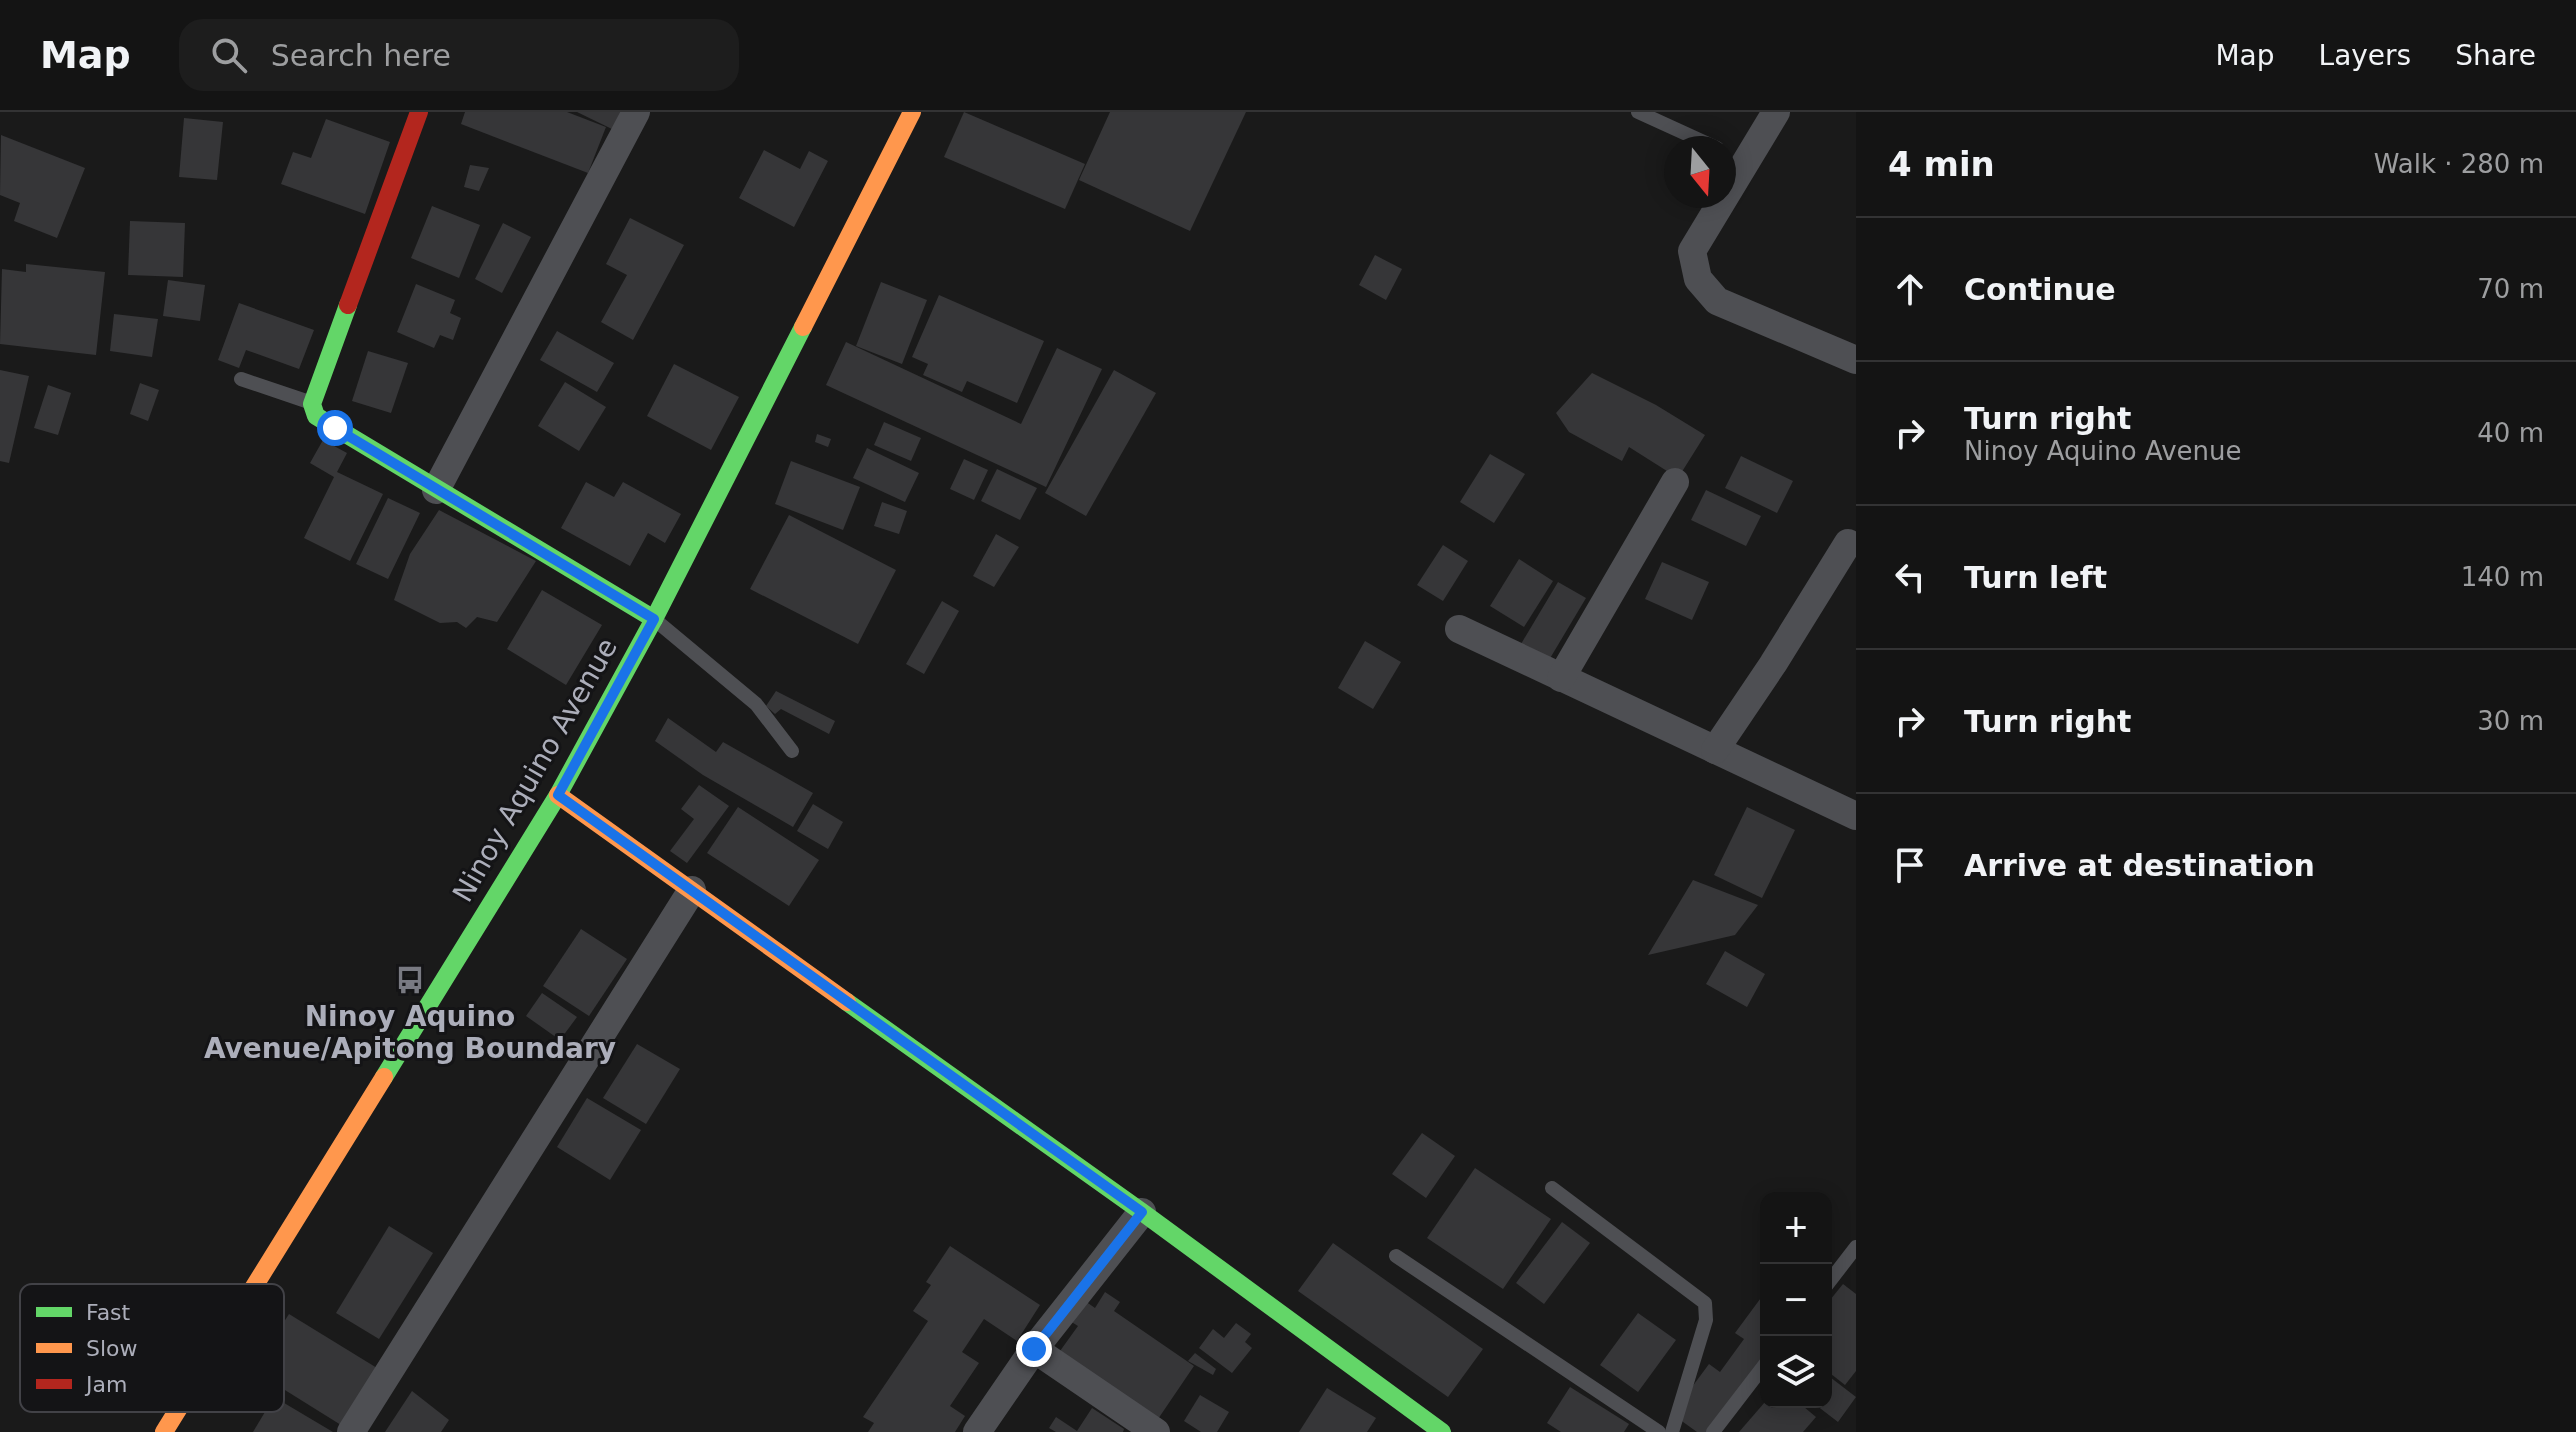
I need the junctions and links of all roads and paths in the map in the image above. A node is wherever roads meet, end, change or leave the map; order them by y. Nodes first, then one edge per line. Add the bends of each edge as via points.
1 (419, 112) edge
2 (636, 112) edge
3 (912, 112) edge
4 (1638, 112) edge
5 (1776, 112) edge
6 (1691, 136) edge
7 (1736, 155) edge
8 (1711, 208) edge
9 (1856, 360) edge
10 (241, 379) dead end
11 (312, 404) junction
12 (1675, 482) dead end
13 (436, 490) junction
14 (1848, 543) dead end
15 (654, 619) junction
16 (1459, 629) dead end
17 (1561, 678) junction
18 (1715, 750) junction
19 (792, 751) dead end
20 (558, 795) junction
21 (1856, 816) edge
22 (692, 890) junction
23 (1552, 1188) dead end
24 (1142, 1212) junction
25 (1856, 1247) edge
26 (1396, 1256) dead end
27 (1832, 1278) edge
28 (256, 1284) edge
29 (1034, 1349) junction
30 (1760, 1371) edge
31 (176, 1412) edge
32 (164, 1432) edge
33 (351, 1432) edge
34 (977, 1432) edge
35 (1156, 1432) edge
36 (1442, 1432) edge
37 (1659, 1432) edge
38 (1672, 1432) edge
39 (1713, 1432) edge

1 - 11 street
2 - 13 street
3 - 15 street, Ninoy Aquino Avenue
4 - 6 lane
5 - 7 street
8 - 9 street via 1692,251 1698,279 1717,301
10 - 11 lane
11 - 13 street via 316,416
12 - 17 street
13 - 15 street
14 - 18 street
15 - 19 lane via 756,704
15 - 20 street, Ninoy Aquino Avenue
16 - 17 street
17 - 18 street
18 - 21 street
20 - 22 street
20 - 28 street, Ninoy Aquino Avenue
22 - 24 street
22 - 33 street
23 - 38 lane via 1705,1303 1706,1320
24 - 29 street
24 - 36 street
25 - 27 lane
26 - 37 lane
29 - 34 street
29 - 35 street
30 - 39 lane
31 - 32 street, Ninoy Aquino Avenue

